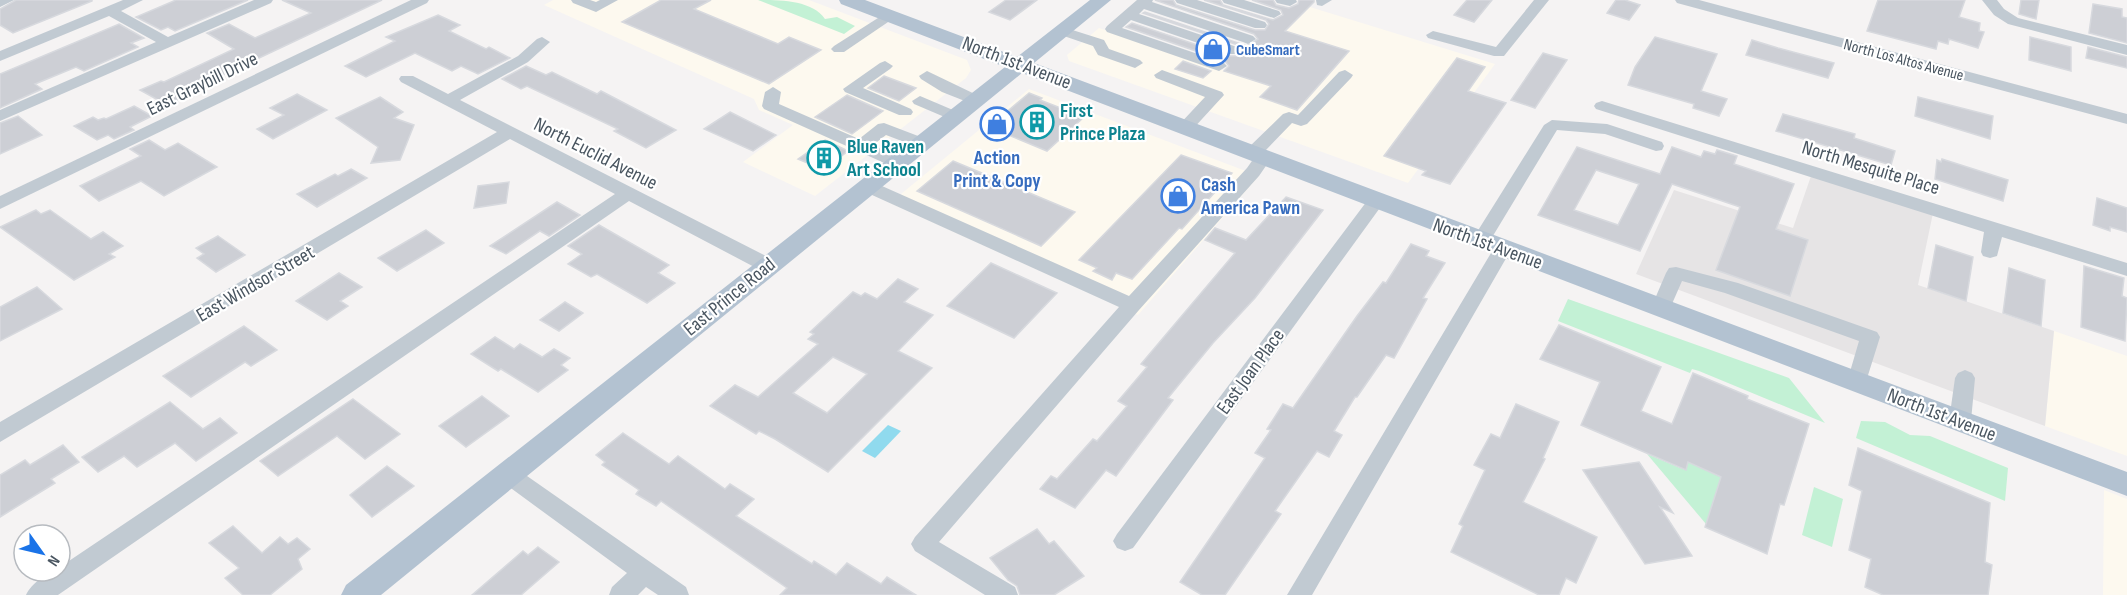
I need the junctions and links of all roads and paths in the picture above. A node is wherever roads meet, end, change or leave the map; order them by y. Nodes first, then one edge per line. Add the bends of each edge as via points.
1 (7, 0) edge
2 (136, 0) edge
3 (266, 0) edge
4 (422, 0) edge
5 (578, 0) edge
6 (611, 0) edge
7 (849, 0) edge
8 (1102, 0) edge
9 (1182, 0) edge
10 (1229, 0) edge
11 (1542, 0) edge
12 (1682, 0) edge
13 (1989, 0) edge
14 (1144, 2) edge
15 (0, 3) edge
16 (110, 11) junction
17 (1274, 14) dead end
18 (889, 15) junction
19 (1129, 15) junction
20 (1260, 25) dead end
21 (1063, 31) junction
22 (1433, 35) dead end
23 (1248, 39) dead end
24 (542, 42) dead end
25 (168, 43) junction
26 (839, 49) dead end
27 (2127, 50) edge
28 (1235, 51) dead end
29 (0, 56) edge
30 (1021, 63) junction
31 (1135, 63) dead end
32 (885, 66) dead end
33 (1219, 66) dead end
34 (1162, 75) dead end
35 (1345, 75) dead end
36 (927, 76) dead end
37 (407, 79) dead end
38 (773, 92) dead end
39 (448, 100) junction
40 (975, 100) junction
41 (920, 101) dead end
42 (1602, 106) dead end
43 (906, 112) dead end
44 (0, 116) edge
45 (954, 116) junction
46 (2127, 119) edge
47 (1185, 127) junction
48 (510, 132) junction
49 (920, 143) junction
50 (861, 146) junction
51 (1656, 146) dead end
52 (1258, 155) junction
53 (897, 162) junction
54 (867, 186) junction
55 (629, 194) junction
56 (1376, 201) junction
57 (0, 203) edge
58 (1994, 229) junction
59 (1492, 244) junction
60 (1990, 252) dead end
61 (767, 265) junction
62 (2127, 270) edge
63 (1132, 305) junction
64 (1661, 308) junction
65 (1965, 378) dead end
66 (1857, 382) junction
67 (1960, 422) junction
68 (0, 433) edge
69 (509, 475) junction
70 (2127, 484) edge
71 (1125, 541) dead end
72 (645, 572) junction
73 (38, 595) edge
74 (357, 595) edge
75 (621, 595) edge
76 (677, 595) edge
77 (1006, 595) edge
78 (1299, 595) edge

1 - 15 street
2 - 16 street
3 - 25 street
4 - 57 street, East Graybill Drive
5 - 6 street via 596,8
7 - 18 main road, North 1st Avenue
8 - 21 main road, East Prince Road
9 - 20 street
10 - 17 street
11 - 22 street via 1499,53
12 - 46 street, North Los Altos Avenue
13 - 27 street via 2013,21
14 - 19 street
14 - 23 street
16 - 25 street
16 - 29 street
18 - 26 street
18 - 30 main road, North 1st Avenue
19 - 28 street
19 - 33 street via 1113,29
21 - 30 main road, East Prince Road
21 - 31 street via 1099,43 1103,52
24 - 39 street via 523,59
25 - 44 street
30 - 40 main road, East Prince Road
30 - 47 main road, North 1st Avenue
32 - 43 street via 851,89
34 - 47 street via 1216,95
35 - 52 street via 1301,121 1289,117
36 - 40 street
37 - 39 street, North Euclid Avenue
38 - 50 street via 771,106
39 - 48 street, North Euclid Avenue
40 - 45 main road, East Prince Road
41 - 45 street
42 - 58 street, North Mesquite Place
45 - 49 main road, East Prince Road
47 - 52 main road, North 1st Avenue
48 - 55 street, North Euclid Avenue
48 - 68 street, East Windsor Street
49 - 50 street via 884,128
49 - 53 main road, East Prince Road
50 - 53 street
51 - 59 street via 1607,129 1552,125
52 - 56 main road, North 1st Avenue
52 - 63 street via 1253,172
53 - 54 main road, East Prince Road
54 - 61 main road, East Prince Road
54 - 63 street
55 - 61 street, North Euclid Avenue
55 - 73 street
56 - 59 main road, North 1st Avenue
56 - 71 street, East Joan Place
58 - 60 street
58 - 62 street, North Mesquite Place
59 - 64 main road, North 1st Avenue
59 - 78 street
61 - 69 main road, East Prince Road
63 - 77 street via 923,544
64 - 66 main road, North 1st Avenue
64 - 66 street via 1676,273 1870,337
65 - 67 street
66 - 67 main road, North 1st Avenue
67 - 70 main road, North 1st Avenue
69 - 72 street
69 - 74 main road, East Prince Road
72 - 75 street
72 - 76 street

